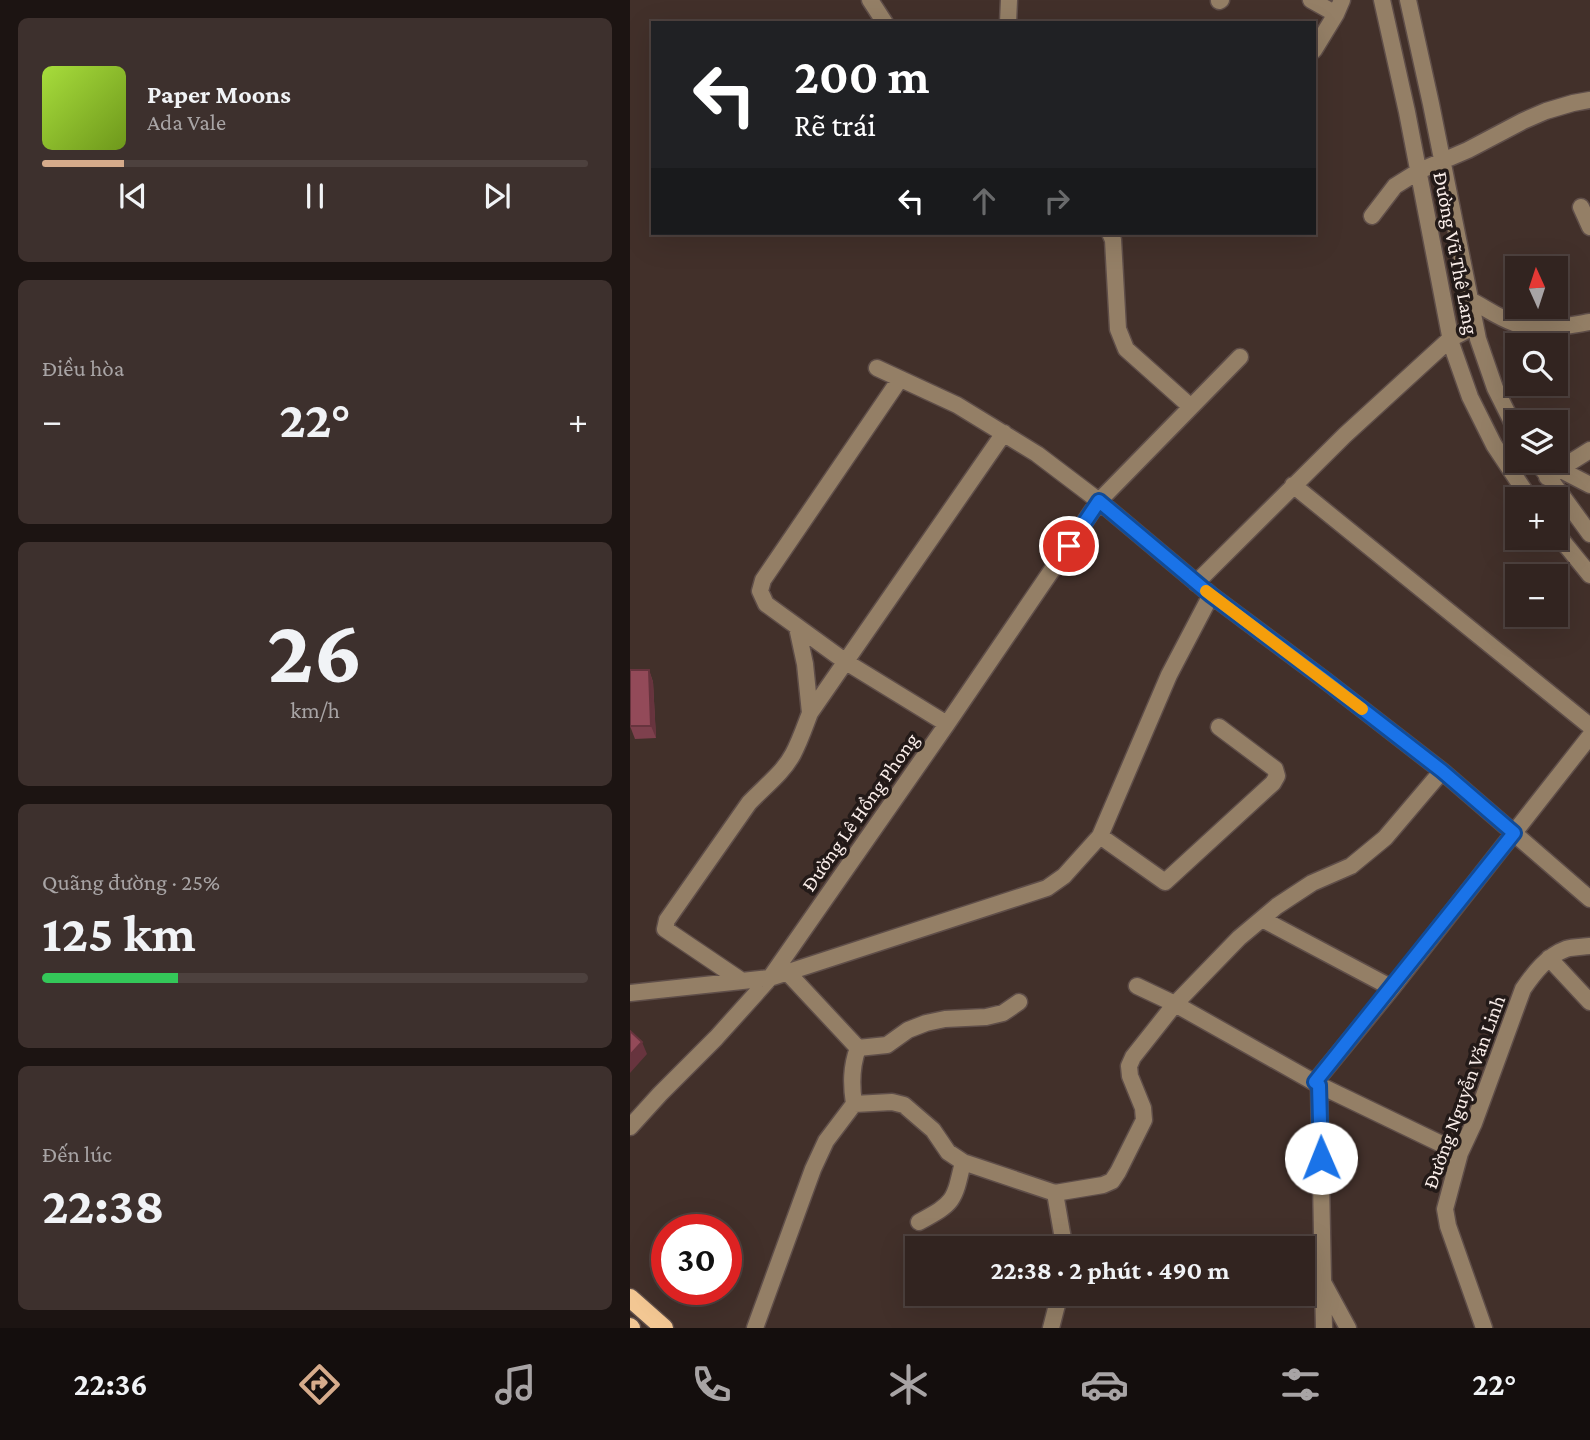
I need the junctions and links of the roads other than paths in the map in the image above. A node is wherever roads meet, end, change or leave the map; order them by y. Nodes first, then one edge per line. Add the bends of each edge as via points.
1 (870, 0) edge
2 (1009, 0) edge
3 (1311, 0) edge
4 (1382, 0) edge
5 (1408, 0) edge
6 (1339, 7) edge
7 (884, 21) edge
8 (1008, 21) edge
9 (1416, 36) junction
10 (1391, 41) junction
11 (1316, 47) edge
12 (1590, 100) edge
13 (1443, 161) junction
14 (1419, 171) junction
15 (1581, 207) dead end
16 (1372, 216) dead end
17 (1590, 227) edge
18 (1111, 235) edge
19 (1470, 300) junction
20 (1590, 322) edge
21 (1475, 326) junction
22 (1450, 339) junction
23 (1240, 357) dead end
24 (877, 368) dead end
25 (900, 379) junction
26 (1191, 407) junction
27 (1506, 410) edge
28 (1004, 433) junction
29 (1590, 450) edge
30 (1568, 464) edge
31 (1553, 473) joint
32 (1293, 485) junction
33 (1590, 485) edge
34 (1522, 487) edge
35 (1099, 501) junction
36 (1590, 534) edge
37 (1568, 548) edge
38 (1590, 575) edge
39 (1196, 583) junction
40 (1211, 595) junction
41 (797, 627) junction
42 (846, 662) junction
43 (810, 713) junction
44 (947, 724) junction
45 (1590, 726) edge
46 (1219, 727) dead end
47 (1590, 736) edge
48 (1442, 771) junction
49 (1514, 833) junction
50 (1100, 836) junction
51 (1590, 899) edge
52 (1262, 919) junction
53 (1590, 946) edge
54 (1549, 958) junction
55 (788, 973) junction
56 (770, 978) junction
57 (742, 981) junction
58 (1137, 986) dead end
59 (1392, 988) junction
60 (630, 993) edge
61 (1019, 1002) dead end
62 (1590, 1002) edge
63 (1175, 1004) junction
64 (858, 1048) junction
65 (1317, 1084) junction
66 (853, 1104) junction
67 (630, 1127) edge
68 (1460, 1153) junction
69 (963, 1162) junction
70 (1055, 1193) junction
71 (919, 1222) dead end
72 (1062, 1236) edge
73 (1323, 1281) junction
74 (630, 1298) edge
75 (1056, 1306) edge
76 (664, 1328) edge
77 (755, 1328) edge
78 (1051, 1328) edge
79 (1324, 1328) edge
80 (1348, 1328) edge
81 (1485, 1328) edge

1 - 7 street
2 - 8 street
3 - 6 street
4 - 10 street, Đường Vũ Thê Lang
5 - 9 street, Đường Vũ Thê Lang
6 - 11 street
9 - 10 street
9 - 13 street, Đường Vũ Thê Lang
10 - 14 street, Đường Vũ Thê Lang
12 - 13 street via 1546,111
13 - 14 street
13 - 19 street, Đường Vũ Thê Lang
14 - 16 street via 1395,186
14 - 22 street, Đường Vũ Thê Lang
15 - 17 street
18 - 26 street via 1118,329 1126,349
19 - 20 street via 1512,323 1532,328
19 - 21 street, Đường Vũ Thê Lang
21 - 22 street
21 - 27 street, Đường Vũ Thê Lang
22 - 32 street
22 - 34 street, Đường Vũ Thê Lang via 1494,445
23 - 26 street, Đường Lê Hồng Phong
24 - 25 street
25 - 28 street
25 - 41 street via 763,580 760,592 766,604
26 - 35 street, Đường Lê Hồng Phong
28 - 35 street
28 - 42 street
29 - 30 street
31 - 33 street
31 - 36 street
32 - 39 street
32 - 45 street
35 - 39 street
35 - 44 street, Đường Lê Hồng Phong
37 - 38 street
39 - 40 street
40 - 48 street
40 - 50 street via 1169,676
41 - 42 street
41 - 43 street
42 - 43 street
42 - 44 street
43 - 57 street via 793,754 749,803 667,920 665,929
44 - 56 street, Đường Lê Hồng Phong
46 - 50 street via 1275,769 1277,776 1165,882
47 - 49 street
48 - 49 street
48 - 52 street via 1385,838 1351,866 1312,883
49 - 51 street
49 - 59 street
50 - 55 street via 1047,888
52 - 59 street
52 - 63 street
53 - 54 street via 1567,949
54 - 62 street
54 - 68 street, Đường Nguyễn Văn Linh via 1523,989
55 - 56 street
55 - 64 street
56 - 57 street
56 - 67 street, Đường Lê Hồng Phong
57 - 60 street
58 - 63 street
59 - 65 street
61 - 64 street via 1003,1013 926,1023 887,1045
63 - 65 street
63 - 70 street via 1129,1066 1144,1120 1118,1172 1103,1185
64 - 66 street via 851,1079
65 - 68 street
65 - 73 street
66 - 69 street via 904,1105
66 - 77 street via 826,1141 813,1169
68 - 81 street, Đường Nguyễn Văn Linh via 1445,1209
69 - 70 street
69 - 71 street via 953,1198 945,1208
70 - 72 street
73 - 79 street
73 - 80 street
74 - 76 main road
75 - 78 street

